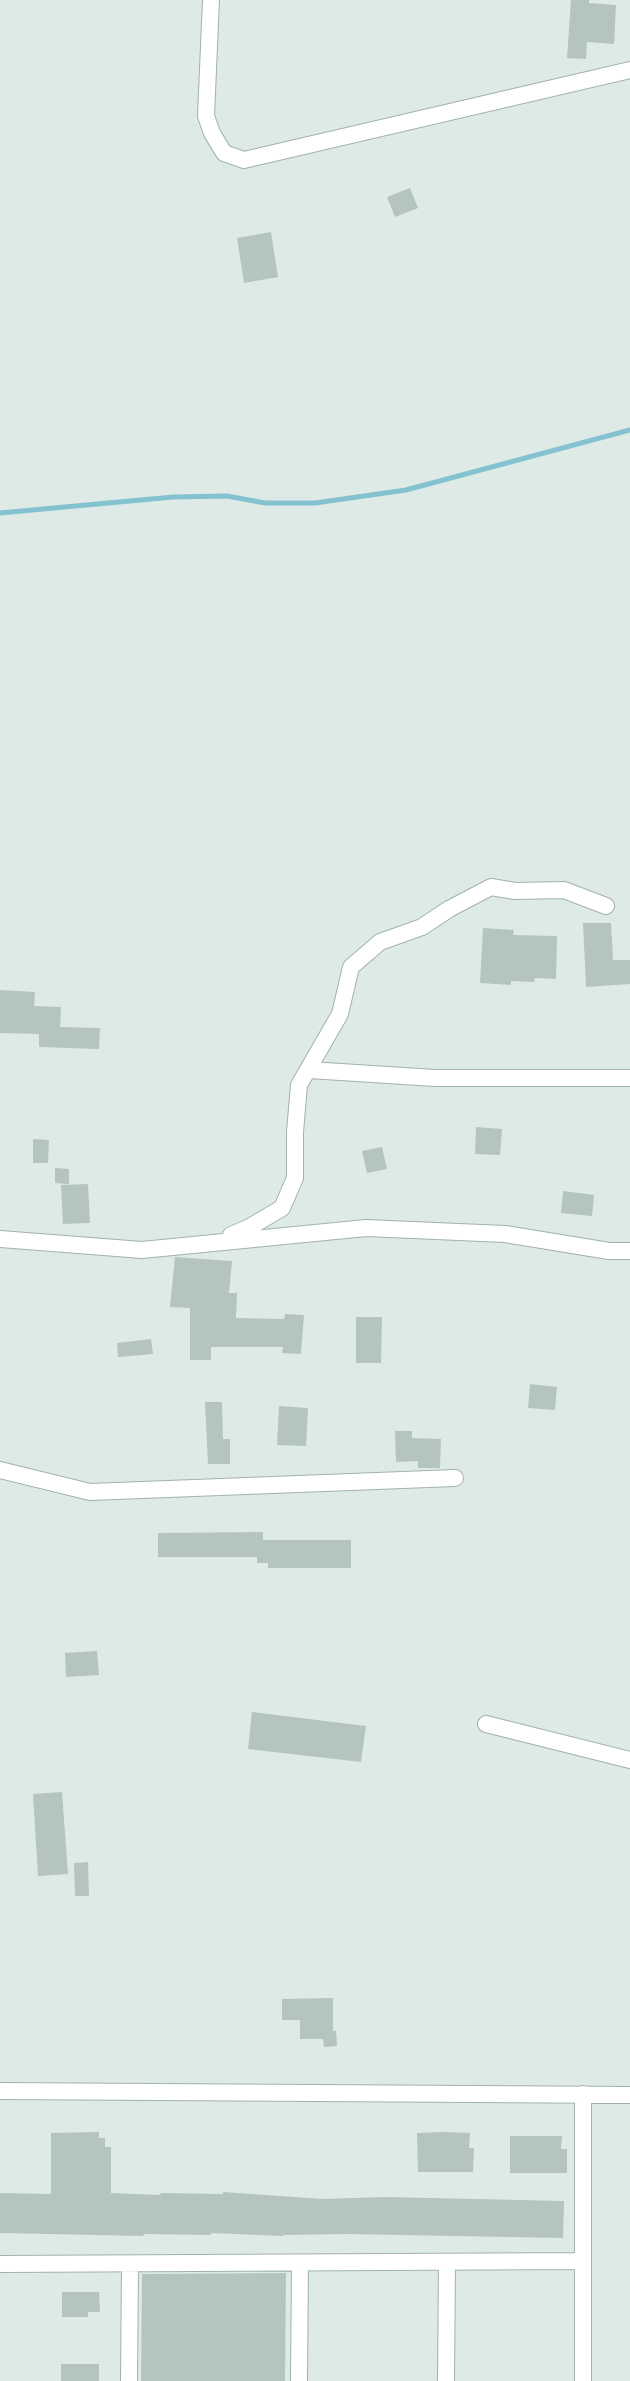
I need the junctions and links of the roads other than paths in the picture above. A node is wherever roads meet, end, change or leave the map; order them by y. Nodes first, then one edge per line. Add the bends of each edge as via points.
1 (211, 0) edge
2 (630, 70) edge
3 (606, 906) dead end
4 (309, 1070) junction
5 (630, 1078) edge
6 (0, 1239) edge
7 (210, 1242) junction
8 (630, 1251) edge
9 (0, 1470) edge
10 (455, 1478) dead end
11 (486, 1724) dead end
12 (630, 1760) edge
13 (0, 2091) edge
14 (583, 2094) junction
15 (630, 2095) edge
16 (583, 2261) junction
17 (447, 2262) junction
18 (300, 2263) junction
19 (0, 2264) edge
20 (130, 2264) junction
21 (129, 2381) edge
22 (299, 2381) edge
23 (446, 2381) edge
24 (583, 2381) edge

1 - 2 street via 206,116 224,153 244,160
3 - 4 street via 564,890 515,891 491,887 422,927 380,942 351,967 340,1014
4 - 5 street via 435,1078
4 - 7 street via 298,1085 295,1178 282,1208 248,1228
6 - 7 street via 142,1250
7 - 8 street via 366,1228 505,1234
9 - 10 street via 90,1492
11 - 12 street
13 - 14 street
14 - 15 street
14 - 16 street
16 - 17 street
16 - 24 street
17 - 18 street
17 - 23 street
18 - 20 street
18 - 22 street
19 - 20 street
20 - 21 street

